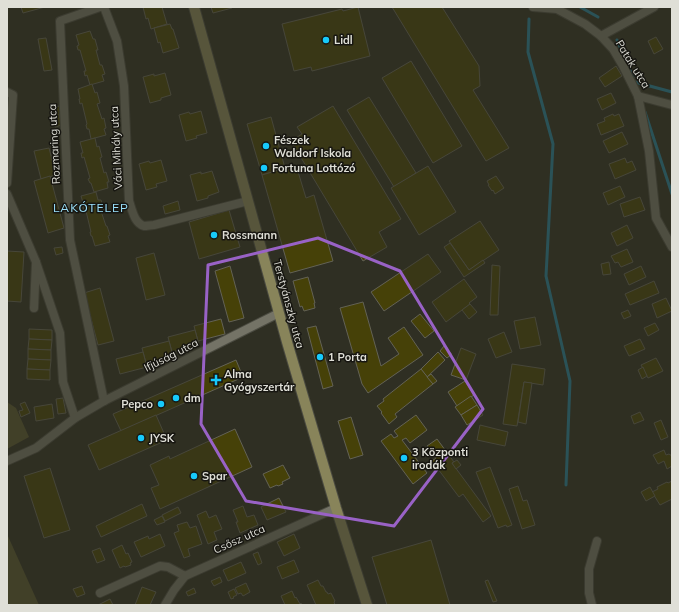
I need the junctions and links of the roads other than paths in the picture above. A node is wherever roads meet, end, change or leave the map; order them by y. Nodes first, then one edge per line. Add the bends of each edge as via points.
1 (100, 7) edge
2 (104, 7) edge
3 (194, 7) edge
4 (533, 7) edge
5 (654, 7) edge
6 (601, 36) junction
7 (7, 92) edge
8 (638, 96) junction
9 (672, 105) edge
10 (7, 183) edge
11 (7, 194) edge
12 (248, 201) junction
13 (672, 247) edge
14 (36, 262) junction
15 (34, 308) dead end
16 (279, 313) junction
17 (104, 401) junction
18 (75, 418) junction
19 (7, 461) edge
20 (336, 508) junction
21 (597, 541) dead end
22 (185, 576) junction
23 (100, 593) dead end
24 (165, 605) edge
25 (367, 605) edge
26 (592, 605) edge

1 - 17 street, Rozmaring utca via 60,21 70,240
2 - 12 street, Váci Mihály utca via 117,41 124,86 130,201 138,222 144,226 154,225
3 - 12 main road, Terstyánszky utca
4 - 6 street, Patak utca via 557,9
5 - 6 street
6 - 8 street, Patak utca via 613,49
7 - 10 street via 13,95
8 - 9 street, Patak utca
8 - 13 street via 649,151 656,218
11 - 14 street
12 - 16 main road, Terstyánszky utca
14 - 15 street
14 - 18 street via 60,333 62,382
16 - 17 street, Ifjúság utca
16 - 20 main road, Terstyánszky utca
17 - 18 street, Ifjúság utca
18 - 19 street, Ifjúság utca via 36,448
20 - 22 street, Csősz utca
20 - 25 main road, Terstyánszky utca
21 - 26 street via 589,569
22 - 23 street via 168,567 160,566
22 - 24 street, Csősz utca

